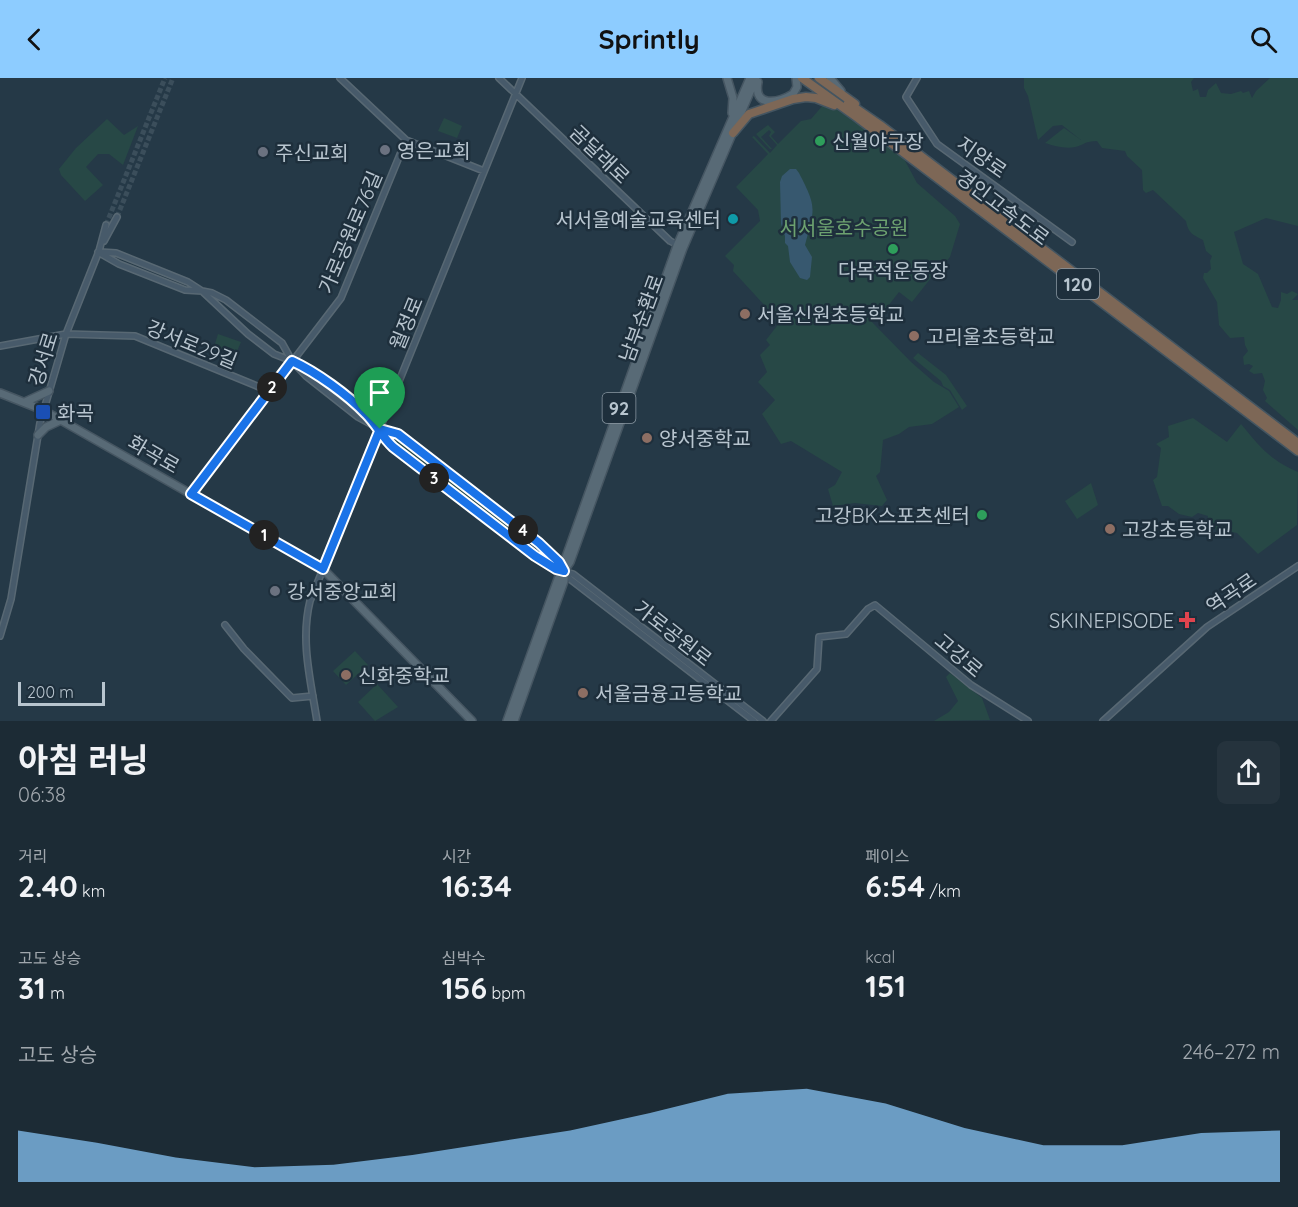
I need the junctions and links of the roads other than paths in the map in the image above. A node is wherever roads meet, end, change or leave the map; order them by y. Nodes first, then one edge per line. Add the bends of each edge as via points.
1 (340, 78) edge
2 (499, 78) edge
3 (522, 78) edge
4 (727, 78) edge
5 (750, 78) edge
6 (758, 78) edge
7 (804, 78) edge
8 (819, 78) edge
9 (830, 78) edge
10 (917, 78) edge
11 (516, 94) junction
12 (852, 101) junction
13 (858, 118) junction
14 (880, 125) junction
15 (733, 133) junction
16 (406, 140) junction
17 (717, 153) junction
18 (484, 171) junction
19 (692, 213) junction
20 (117, 216) tunnel mouth
21 (106, 225) tunnel mouth
22 (692, 228) junction
23 (1072, 242) dead end
24 (680, 247) junction
25 (99, 251) junction
26 (202, 291) junction
27 (66, 334) junction
28 (0, 346) edge
29 (292, 361) junction
30 (311, 370) junction
31 (306, 376) junction
32 (49, 391) junction
33 (269, 391) junction
34 (0, 393) edge
35 (25, 402) junction
36 (43, 410) junction
37 (365, 412) junction
38 (358, 417) junction
39 (62, 420) junction
40 (380, 429) junction
41 (398, 434) junction
42 (38, 435) junction
43 (1298, 443) edge
44 (390, 444) junction
45 (1298, 451) edge
46 (191, 494) junction
47 (568, 551) junction
48 (550, 555) junction
49 (1298, 566) edge
50 (323, 569) junction
51 (564, 571) junction
52 (2, 622) edge
53 (225, 625) dead end
54 (0, 636) edge
55 (313, 696) junction
56 (316, 721) edge
57 (472, 721) edge
58 (507, 721) edge
59 (514, 721) edge
60 (754, 721) edge
61 (763, 721) edge
62 (771, 721) edge
63 (1028, 721) edge
64 (1103, 721) edge

1 - 16 street
2 - 11 street, 곰달래로
3 - 11 street, 월정로
4 - 17 main road via 733,106
5 - 17 main road, 남부순환로 / 92
6 - 7 main road via 758,94 769,102 793,94
6 - 15 main road, 남부순환로 / 92
7 - 13 highway, 경인고속도로
7 - 14 highway, 경인고속도로
8 - 12 highway
9 - 12 main road
10 - 23 street, 지양로 via 906,98 934,141
11 - 18 street, 월정로
11 - 24 street, 곰달래로
12 - 14 highway
13 - 15 highway via 828,101 806,97 749,114
13 - 45 highway, 경인고속도로 / 120
14 - 43 highway, 경인고속도로 / 120
15 - 22 main road, 남부순환로 / 92
16 - 18 street
16 - 29 street, 가로공원로76길 via 341,298
17 - 19 main road, 남부순환로 / 92
18 - 40 street, 월정로
19 - 22 main road via 688,228
19 - 24 main road, 남부순환로 / 92
20 - 25 street, 강서로
21 - 25 street, 강서로
22 - 24 main road, 남부순환로 / 92
24 - 47 main road, 남부순환로 / 92
24 - 51 main road, 남부순환로 / 92
25 - 26 street, 가로공원로 via 131,259
25 - 26 street, 가로공원로 via 112,262 158,280 185,290
25 - 27 street, 강서로
26 - 29 street, 가로공원로 via 265,348
26 - 29 street, 가로공원로 via 240,310 282,344
27 - 28 street, 강서로29길
27 - 32 street, 강서로
27 - 33 street, 강서로29길 via 135,336
29 - 30 street, 가로공원로
29 - 31 street, 가로공원로
29 - 33 street, 가로공원로76길
30 - 31 street via 303,369
30 - 37 street, 가로공원로
31 - 38 street, 가로공원로
32 - 35 main road
32 - 36 street, 강서로
33 - 46 street, 가로공원로76길
34 - 35 main road, 화곡로
35 - 36 main road, 화곡로
36 - 39 main road, 화곡로
36 - 42 street, 강서로
37 - 38 street via 367,418
37 - 40 street, 가로공원로
38 - 40 street, 가로공원로
39 - 42 main road
39 - 46 main road, 화곡로
40 - 41 street, 가로공원로
40 - 44 street, 가로공원로
40 - 50 street, 월정로
41 - 44 street via 387,435
41 - 48 street, 가로공원로
42 - 52 street, 강서로 via 11,599
44 - 51 street, 가로공원로 via 535,556
46 - 50 main road, 화곡로
47 - 48 street via 558,558
47 - 51 main road, 남부순환로 / 92
48 - 51 street, 가로공원로
49 - 64 street, 역곡로 via 1207,627
50 - 55 street, 월정로 via 305,623
50 - 57 main road, 화곡로
51 - 58 main road, 남부순환로 / 92
51 - 59 main road, 남부순환로 / 92 via 564,581
51 - 60 street, 가로공원로
51 - 61 street, 가로공원로 via 573,574
52 - 54 street, 강서로
53 - 55 street via 292,698
55 - 56 street, 월정로
62 - 63 street, 고강로 via 817,669 819,638 846,634 875,605 970,685

